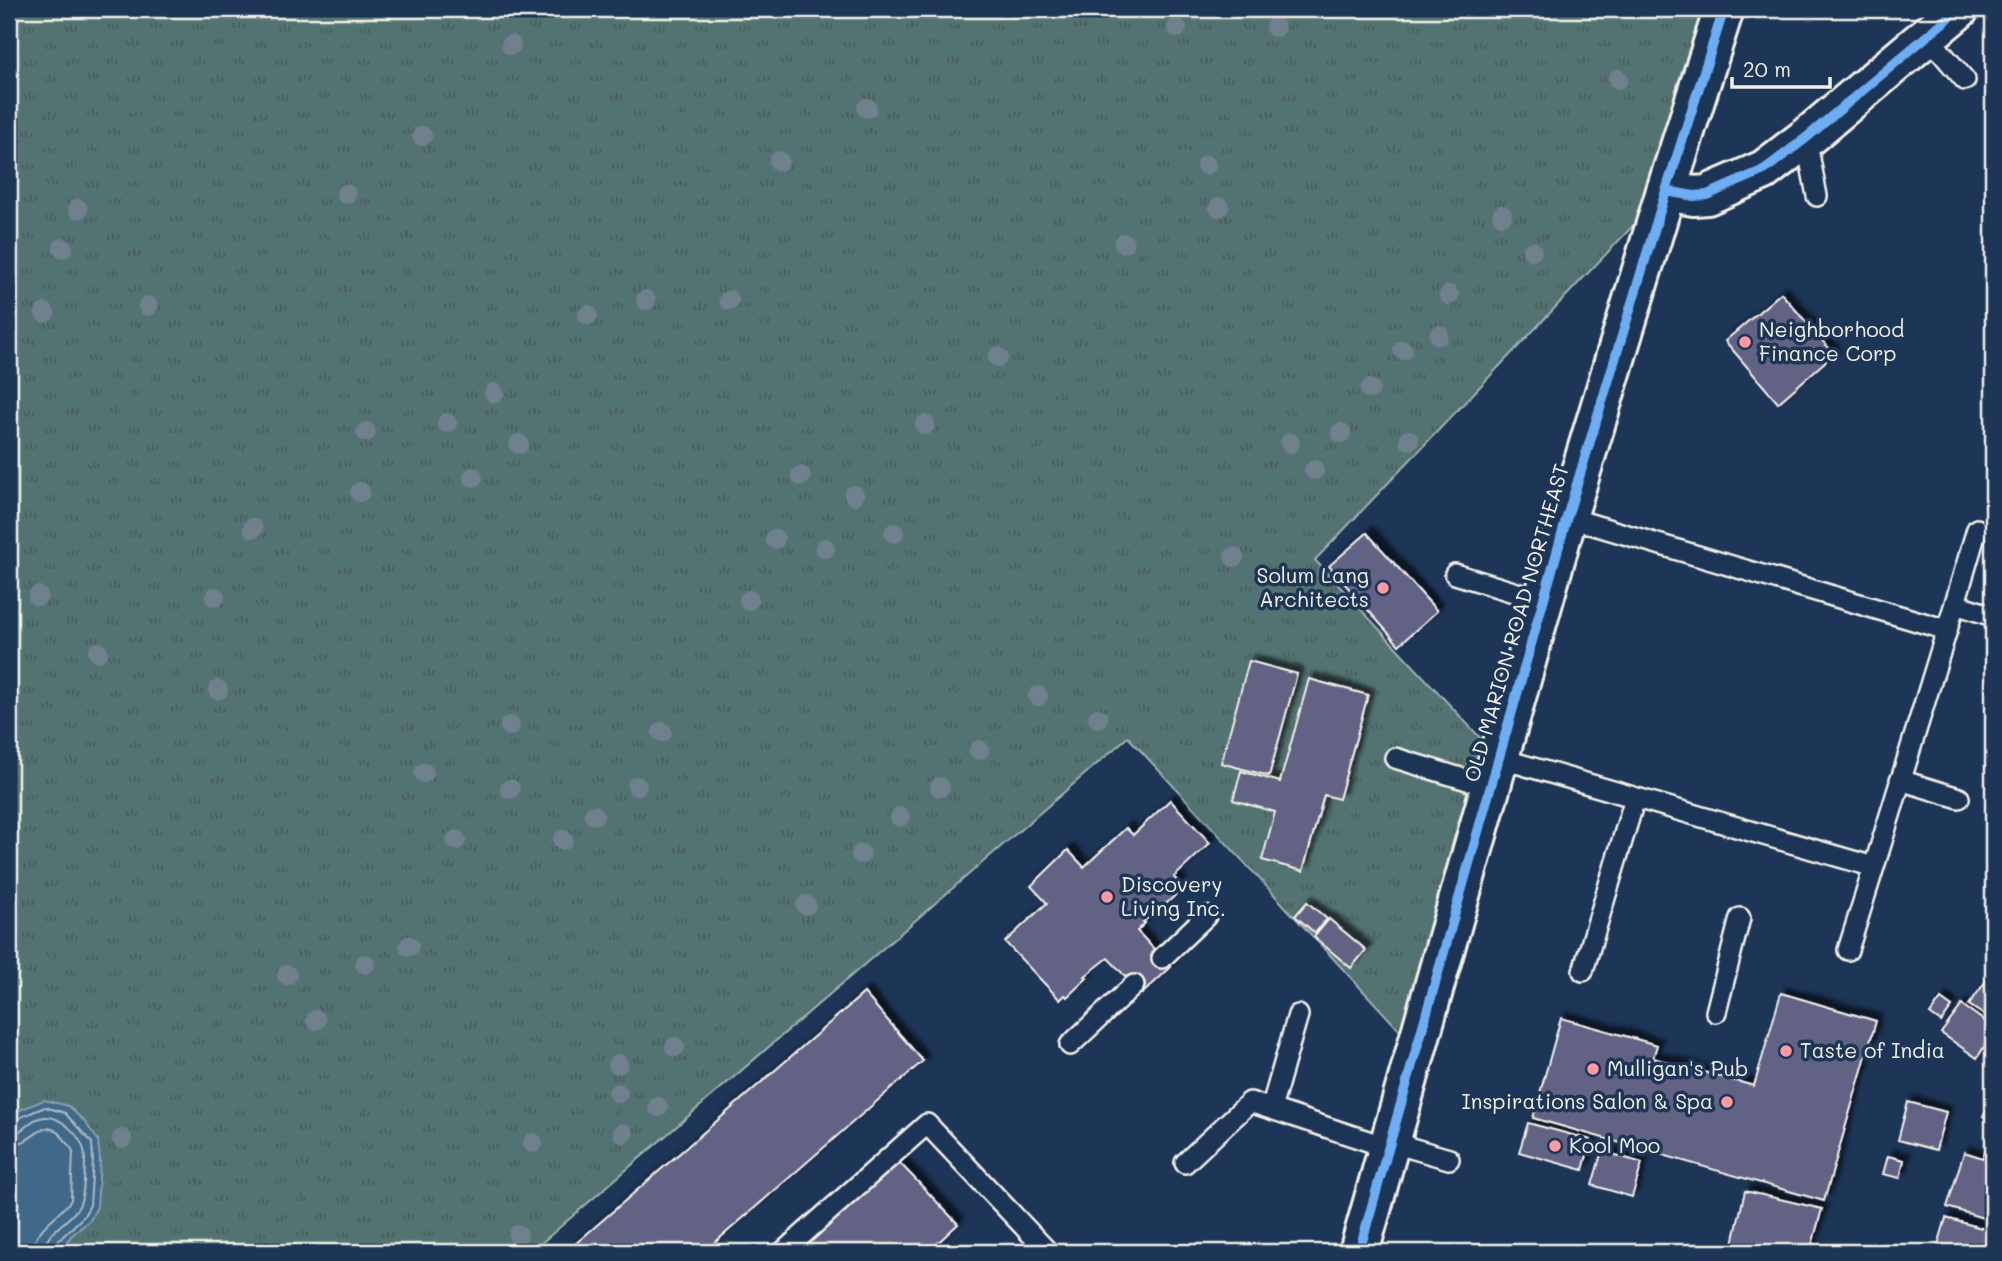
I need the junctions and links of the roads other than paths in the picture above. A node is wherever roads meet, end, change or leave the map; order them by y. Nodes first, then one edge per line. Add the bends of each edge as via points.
1 (1724, 9) edge
2 (1948, 16) edge
3 (1965, 80) dead end
4 (1806, 138) junction
5 (1666, 191) junction
6 (1817, 196) dead end
7 (1567, 517) junction
8 (1977, 529) dead end
9 (1455, 574) dead end
10 (1543, 601) junction
11 (1955, 604) junction
12 (1993, 616) edge
13 (1947, 629) junction
14 (1395, 758) dead end
15 (1494, 773) junction
16 (1900, 780) junction
17 (1635, 798) junction
18 (1959, 798) dead end
19 (1874, 867) junction
20 (1206, 916) dead end
21 (1740, 918) dead end
22 (1848, 950) dead end
23 (1162, 958) dead end
24 (1583, 971) dead end
25 (1133, 985) dead end
26 (1716, 1012) dead end
27 (1298, 1015) dead end
28 (1070, 1045) dead end
29 (1271, 1109) junction
30 (1390, 1145) junction
31 (1448, 1159) dead end
32 (1185, 1163) dead end
33 (783, 1252) edge
34 (1048, 1252) edge
35 (1359, 1252) edge

1 - 5 main road, OLD MARION ROAD NORTHEAST
2 - 3 lane
2 - 4 main road
4 - 5 main road via 1764,170 1707,195
4 - 6 lane
5 - 7 main road, OLD MARION ROAD NORTHEAST
7 - 10 main road, OLD MARION ROAD NORTHEAST
7 - 13 lane
8 - 11 lane
9 - 10 lane
10 - 15 main road, OLD MARION ROAD NORTHEAST
11 - 12 lane
11 - 13 lane
13 - 16 lane
14 - 15 lane
15 - 17 lane
15 - 30 main road, OLD MARION ROAD NORTHEAST
16 - 18 lane
16 - 19 lane
17 - 19 lane
17 - 24 lane
19 - 22 lane
20 - 23 lane
21 - 26 lane
25 - 28 lane
27 - 29 lane
29 - 30 lane
29 - 32 lane via 1250,1102
30 - 31 lane
30 - 35 main road, OLD MARION ROAD NORTHEAST
33 - 34 lane via 927,1125

